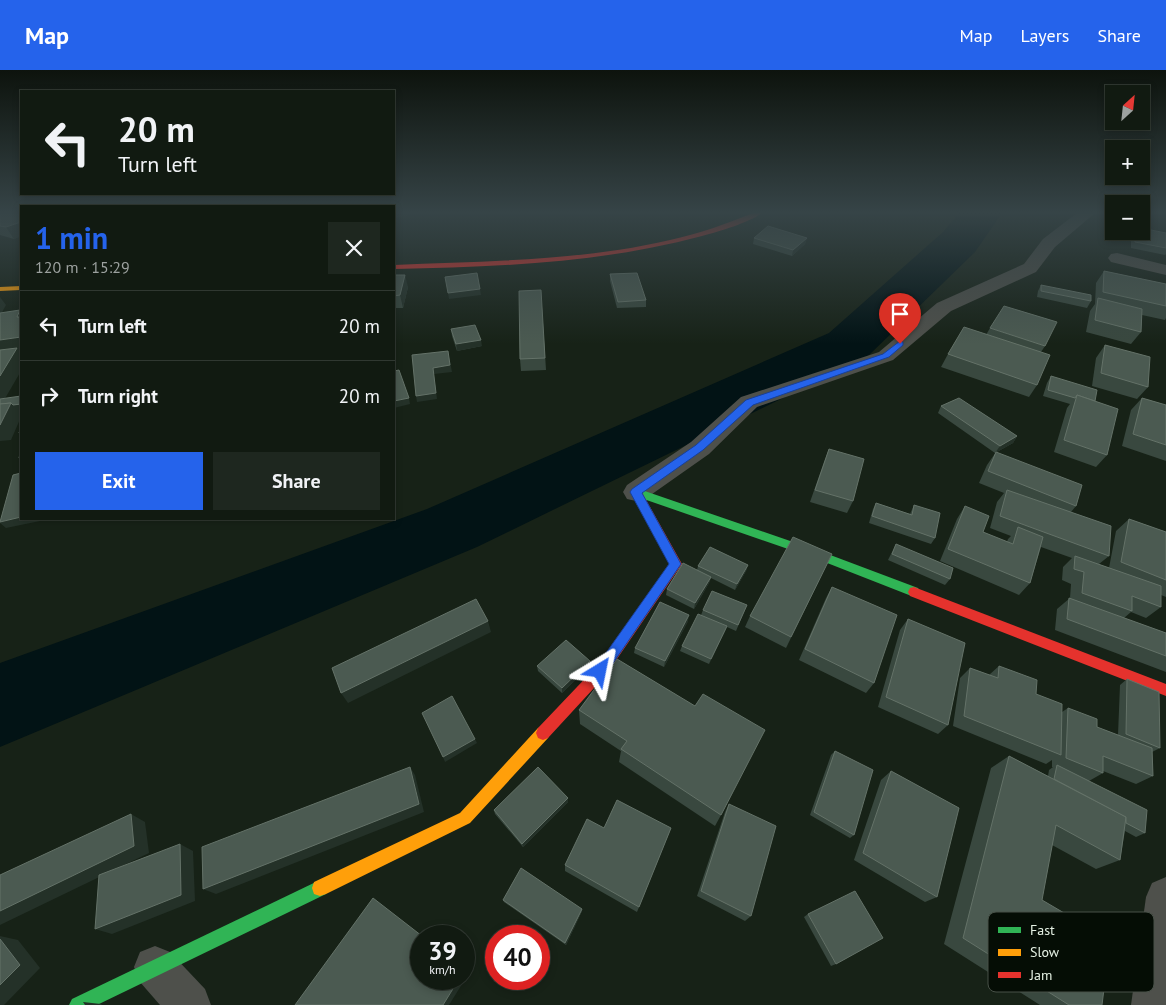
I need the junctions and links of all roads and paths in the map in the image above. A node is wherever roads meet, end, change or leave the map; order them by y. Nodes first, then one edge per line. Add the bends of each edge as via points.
1 (574, 257) edge
2 (1039, 257) edge
3 (1117, 258) dead end
4 (395, 267) edge
5 (1166, 270) edge
6 (20, 288) edge
7 (0, 289) edge
8 (636, 492) junction
9 (1166, 690) edge
10 (1166, 897) edge
11 (155, 968) junction
12 (78, 1005) edge
13 (189, 1005) edge
14 (1153, 1005) edge

1 - 4 main road
2 - 8 street via 1030,268 944,307 886,356 749,402 700,448
3 - 5 street
6 - 7 main road
8 - 9 main road via 821,556
8 - 11 main road via 676,564 600,671 465,818
10 - 14 street
11 - 12 main road
11 - 13 street

